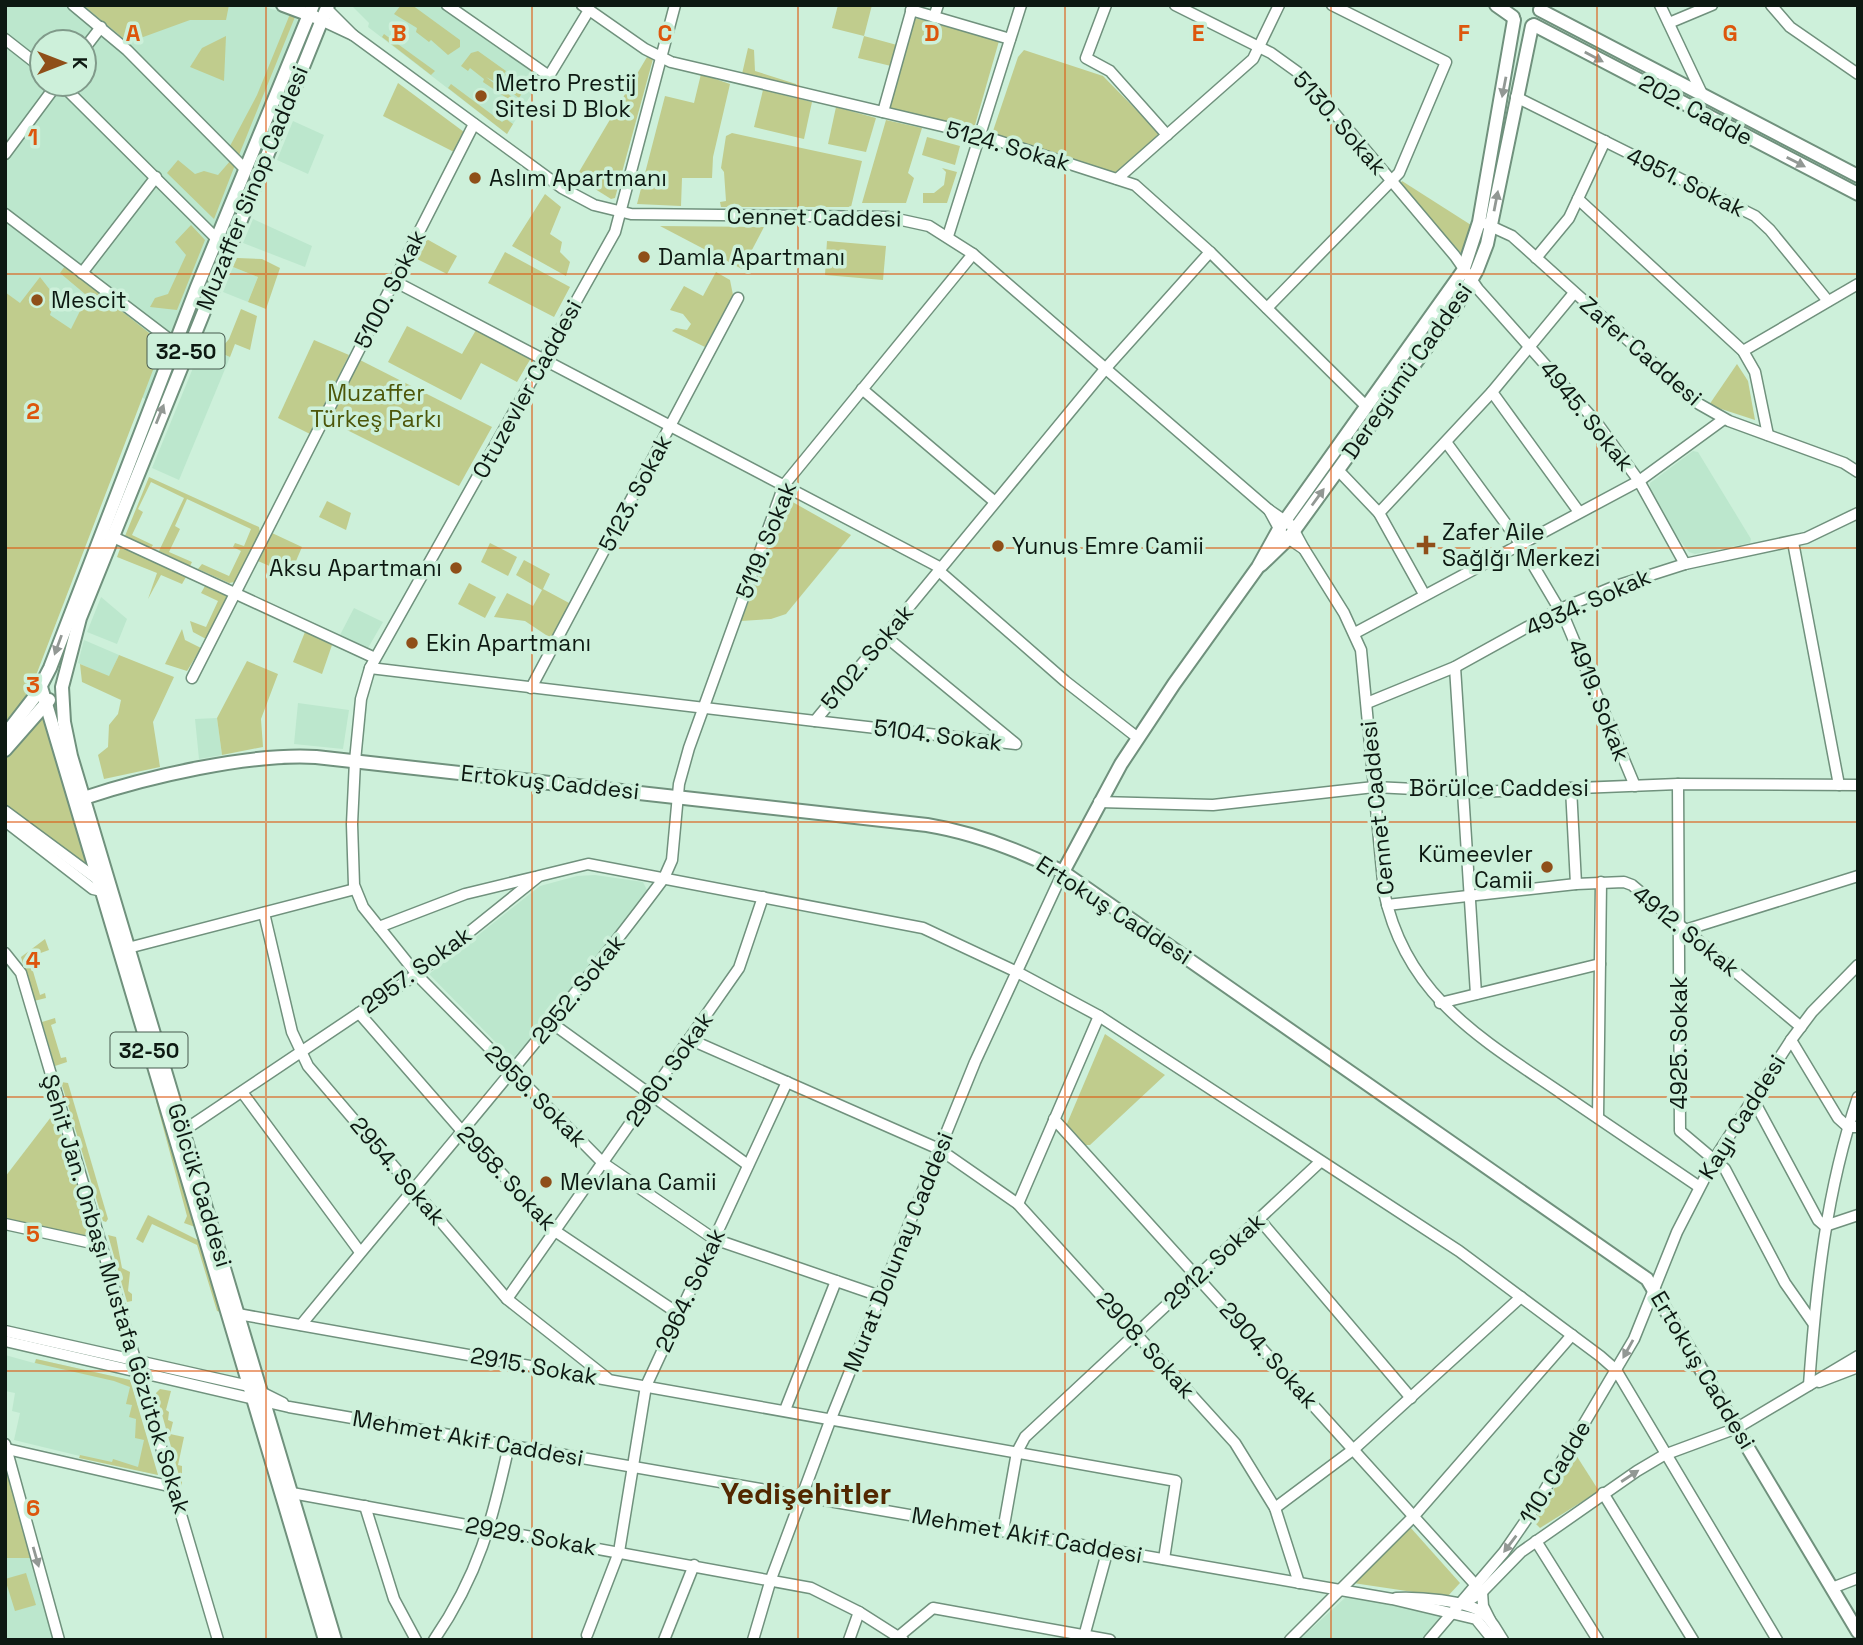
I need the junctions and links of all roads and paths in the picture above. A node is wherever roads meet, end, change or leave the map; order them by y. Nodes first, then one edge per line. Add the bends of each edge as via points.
1 (73, 5) edge
2 (283, 5) edge
3 (447, 5) edge
4 (675, 5) edge
5 (937, 5) edge
6 (1021, 5) edge
7 (1106, 5) edge
8 (1175, 5) edge
9 (1279, 5) edge
10 (1332, 5) edge
11 (1496, 5) edge
12 (1660, 5) edge
13 (1712, 5) edge
14 (1771, 5) edge
15 (1539, 7) edge
16 (585, 8) edge
17 (912, 8) edge
18 (311, 10) edge
19 (324, 10) edge
20 (1514, 14) edge
21 (934, 17) junction
22 (1669, 23) junction
23 (1533, 26) junction
24 (101, 27) junction
25 (98, 31) edge
26 (5, 39) edge
27 (1010, 39) junction
28 (1261, 48) junction
29 (28, 57) edge
30 (661, 58) junction
31 (1858, 75) edge
32 (1516, 97) junction
33 (1703, 97) junction
34 (48, 98) edge
35 (74, 98) edge
36 (883, 112) junction
37 (474, 124) junction
38 (980, 135) junction
39 (1167, 135) junction
40 (1605, 141) junction
41 (5, 154) edge
42 (245, 169) junction
43 (1855, 171) edge
44 (156, 177) junction
45 (1117, 179) junction
46 (1392, 182) junction
47 (1858, 194) edge
48 (1578, 199) junction
49 (621, 213) junction
50 (5, 214) edge
51 (1485, 223) junction
52 (948, 236) junction
53 (217, 239) junction
54 (227, 249) junction
55 (1210, 252) junction
56 (973, 254) junction
57 (1536, 258) junction
58 (1464, 267) junction
59 (82, 273) junction
60 (394, 281) junction
61 (1472, 281) junction
62 (1858, 284) edge
63 (1574, 293) junction
64 (738, 298) dead end
65 (1828, 301) junction
66 (1267, 308) junction
67 (1530, 346) junction
68 (180, 348) junction
69 (1743, 351) junction
70 (543, 360) junction
71 (1105, 368) junction
72 (862, 389) junction
73 (1492, 392) junction
74 (1367, 407) junction
75 (1724, 419) junction
76 (670, 426) junction
77 (1768, 435) junction
78 (1446, 442) junction
79 (1338, 470) junction
80 (1858, 472) edge
81 (1639, 481) junction
82 (784, 485) junction
83 (995, 502) junction
84 (1579, 512) junction
85 (1379, 513) junction
86 (1858, 513) edge
87 (1287, 529) junction
88 (111, 536) junction
89 (1793, 542) junction
90 (1520, 543) junction
91 (1685, 564) junction
92 (940, 569) junction
93 (235, 593) junction
94 (1424, 594) junction
95 (1560, 609) junction
96 (1355, 633) junction
97 (886, 636) junction
98 (375, 658) junction
99 (1455, 667) junction
100 (370, 668) junction
101 (192, 678) dead end
102 (531, 688) junction
103 (50, 690) junction
104 (1367, 703) junction
105 (704, 708) junction
106 (815, 721) junction
107 (5, 735) edge
108 (1138, 738) junction
109 (5, 750) edge
110 (355, 761) junction
111 (1678, 784) junction
112 (1839, 785) junction
113 (1858, 785) edge
114 (1634, 786) junction
115 (1374, 787) junction
116 (1571, 788) junction
117 (1464, 792) junction
118 (678, 796) junction
119 (83, 797) junction
120 (1099, 802) junction
121 (5, 811) edge
122 (5, 821) edge
123 (1063, 872) junction
124 (538, 876) junction
125 (1858, 876) edge
126 (664, 878) junction
127 (1601, 882) junction
128 (1576, 884) junction
129 (105, 886) junction
130 (355, 889) junction
131 (1470, 895) junction
132 (763, 897) junction
133 (1387, 905) junction
134 (264, 913) junction
135 (379, 927) junction
136 (1682, 927) junction
137 (128, 948) junction
138 (5, 953) edge
139 (1600, 964) junction
140 (1858, 965) edge
141 (1017, 972) junction
142 (417, 974) junction
143 (1476, 994) junction
144 (1440, 1003) junction
145 (359, 1013) junction
146 (1099, 1016) junction
147 (553, 1024) junction
148 (1801, 1027) junction
149 (689, 1039) junction
150 (1791, 1040) junction
151 (299, 1053) junction
152 (512, 1070) junction
153 (787, 1082) junction
154 (242, 1092) junction
155 (650, 1094) junction
156 (1858, 1097) edge
157 (1753, 1099) junction
158 (1598, 1118) junction
159 (1054, 1119) junction
160 (1853, 1127) edge
161 (461, 1130) junction
162 (183, 1131) junction
163 (939, 1149) junction
164 (1715, 1158) junction
165 (1320, 1162) junction
166 (603, 1163) junction
167 (748, 1165) junction
168 (1698, 1186) junction
169 (413, 1189) junction
170 (1018, 1204) junction
171 (1858, 1215) edge
172 (1259, 1219) junction
173 (5, 1224) edge
174 (1825, 1226) junction
175 (555, 1231) junction
176 (714, 1239) junction
177 (101, 1245) junction
178 (360, 1252) junction
179 (1199, 1275) junction
180 (836, 1281) junction
181 (1654, 1286) junction
182 (880, 1296) junction
183 (1521, 1297) junction
184 (507, 1299) junction
185 (238, 1314) junction
186 (679, 1314) junction
187 (1814, 1323) junction
188 (301, 1325) junction
189 (5, 1331) edge
190 (1136, 1333) junction
191 (1572, 1335) junction
192 (5, 1341) edge
193 (1858, 1356) edge
194 (137, 1366) junction
195 (1858, 1367) edge
196 (1616, 1370) junction
197 (610, 1379) junction
198 (1809, 1385) junction
199 (646, 1386) junction
200 (256, 1393) junction
201 (1411, 1398) junction
202 (785, 1410) junction
203 (831, 1419) junction
204 (1737, 1428) junction
205 (509, 1445) junction
206 (6, 1447) edge
207 (1354, 1449) junction
208 (1017, 1452) junction
209 (1664, 1455) junction
210 (631, 1466) junction
211 (173, 1487) junction
212 (292, 1493) junction
213 (1603, 1493) junction
214 (802, 1496) junction
215 (365, 1506) junction
216 (1275, 1508) junction
217 (1413, 1516) junction
218 (490, 1529) junction
219 (1003, 1531) junction
220 (1536, 1541) junction
221 (1108, 1549) junction
222 (619, 1552) junction
223 (1164, 1559) junction
224 (694, 1565) junction
225 (1858, 1578) edge
226 (771, 1579) junction
227 (1299, 1583) junction
228 (1832, 1588) junction
229 (1479, 1589) junction
230 (1342, 1590) junction
231 (1456, 1609) junction
232 (859, 1612) junction
233 (1490, 1620) junction
234 (1858, 1632) edge
235 (587, 1635) dead end
236 (901, 1638) edge
237 (1084, 1638) edge
238 (59, 1640) edge
239 (218, 1640) edge
240 (325, 1640) edge
241 (335, 1640) edge
242 (416, 1640) edge
243 (433, 1640) edge
244 (664, 1640) edge
245 (753, 1640) edge
246 (849, 1640) edge
247 (1110, 1640) edge
248 (1290, 1640) edge
249 (1429, 1640) edge
250 (1493, 1640) edge
251 (1503, 1640) edge
252 (1598, 1640) edge
253 (1693, 1640) edge
254 (1777, 1640) edge

1 - 24 street
2 - 18 main road
3 - 16 street via 549,76
4 - 30 street, Otuzevler Caddesi
5 - 21 street
6 - 27 street
7 - 39 street via 1086,58 1110,71
8 - 28 street, 5130. Sokak
9 - 28 street
10 - 46 street via 1446,62 1408,157
11 - 20 main road
12 - 22 street
13 - 22 street
14 - 31 street via 1790,27
15 - 23 main road, Deregümü Caddesi via 1539,19
15 - 33 main road, 202. Cadde
16 - 30 street, 5124. Sokak
17 - 21 street
17 - 36 street
18 - 19 main road
18 - 42 main road, Muzaffer Sinop Caddesi / 32-50
19 - 37 street, Cennet Caddesi
19 - 54 main road, Muzaffer Sinop Caddesi / 32-50
20 - 23 main road, 202. Cadde via 1523,27
20 -> 51 main road, Deregümü Caddesi
21 - 27 street
22 - 33 street
23 - 32 main road, Deregümü Caddesi
23 -> 47 main road, 202. Cadde
24 - 25 street
24 - 42 street
26 - 29 street
27 - 38 street
28 - 39 street
28 - 46 street, 5130. Sokak via 1303,76
30 - 36 street, 5124. Sokak
30 - 49 street, Otuzevler Caddesi
32 - 40 street, 4951. Sokak
51 -> 32 main road, Deregümü Caddesi
33 - 43 main road, 202. Cadde
34 - 41 street
35 - 44 street
36 - 38 street, 5124. Sokak
37 - 49 street, Cennet Caddesi via 579,198
37 - 60 street, 5100. Sokak
38 - 45 street, 5124. Sokak
38 - 52 street
39 - 45 street
40 - 48 street
40 - 65 street, 4951. Sokak via 1761,220
42 - 53 main road, Muzaffer Sinop Caddesi / 32-50
44 - 53 street
44 - 59 street
45 - 55 street, 5124. Sokak via 1139,188
46 - 58 street, 5130. Sokak
46 - 66 street
48 - 57 street via 1569,218
48 - 69 street
49 - 52 street, Cennet Caddesi via 900,217
49 - 70 street, Otuzevler Caddesi
50 - 59 street
51 - 57 street, Zafer Caddesi via 1505,232
51 - 58 main road, Deregümü Caddesi
51 - 61 main road, Deregümü Caddesi
52 - 56 street, Cennet Caddesi
53 - 54 street
53 - 68 main road, Muzaffer Sinop Caddesi / 32-50
54 - 68 main road, Muzaffer Sinop Caddesi / 32-50
55 - 66 street, 5124. Sokak
55 - 71 street, 5102. Sokak
56 - 71 street, Cennet Caddesi
56 - 72 street, 5119. Sokak
57 - 63 street, Zafer Caddesi
58 - 61 street, 5130. Sokak
58 - 74 main road, Deregümü Caddesi
59 - 68 street
60 - 70 street
60 - 93 street, 5100. Sokak
61 - 67 street, 4945. Sokak
61 - 79 main road, Deregümü Caddesi
62 - 65 street
63 - 67 street
63 - 75 street, Zafer Caddesi via 1699,404
64 - 76 street, 5123. Sokak
65 - 69 street
66 - 74 street, 5124. Sokak
67 - 73 street
67 - 81 street, 4945. Sokak via 1597,423
88 -> 68 main road, Muzaffer Sinop Caddesi / 32-50
68 -> 103 main road, Muzaffer Sinop Caddesi / 32-50
69 - 77 street via 1755,372
70 - 76 street
70 - 98 street, Otuzevler Caddesi
71 - 83 street, 5102. Sokak
71 - 87 street, Cennet Caddesi
72 - 82 street, 5119. Sokak
72 - 83 street
73 - 78 street
73 - 84 street
74 - 87 main road, Deregümü Caddesi
75 - 77 street, Zafer Caddesi
75 - 81 street
76 - 82 street
76 - 102 street, 5123. Sokak
77 - 80 street, Zafer Caddesi
78 - 85 street
78 - 90 street, 4919. Sokak
79 - 85 street
87 -> 79 main road, Deregümü Caddesi
81 - 84 street
81 - 91 street, 4945. Sokak
82 - 92 street
82 - 105 street, 5119. Sokak
83 - 92 street, 5102. Sokak
84 - 90 street
85 - 94 street
86 - 89 street, 4934. Sokak
87 - 96 street, Cennet Caddesi
87 - 108 main road, Deregümü Caddesi
88 - 93 street
88 - 103 main road, Muzaffer Sinop Caddesi / 32-50
89 - 91 street, 4934. Sokak
89 - 112 street
90 - 94 street
90 - 95 street, 4919. Sokak
91 - 95 street, 4934. Sokak
92 - 97 street, 5102. Sokak
92 - 108 street via 1065,681
93 - 98 street
93 - 101 street, 5100. Sokak
94 - 96 street
95 - 99 street, 4934. Sokak
95 - 114 street, 4919. Sokak
96 - 104 street, Cennet Caddesi
97 - 106 street, 5102. Sokak
97 - 106 street, 5104. Sokak via 1016,744
98 - 100 street, Otuzevler Caddesi
99 - 104 street, 4934. Sokak
99 - 117 street
100 - 102 street, 5102. Sokak
100 - 110 street, Otuzevler Caddesi via 361,699
102 - 105 street, 5102. Sokak
103 - 107 main road
103 - 109 main road
103 - 119 main road, Gölcük Caddesi
103 - 129 main road, Gölcük Caddesi / 32-50
104 - 115 street, Cennet Caddesi
105 - 106 street, 5102. Sokak
105 - 118 street, 5119. Sokak
108 - 120 main road, Deregümü Caddesi
110 - 118 main road, Ertokuş Caddesi
110 - 119 main road, Ertokuş Caddesi via 269,757
110 - 130 street, 2959. Sokak
111 - 112 street, Börülce Caddesi
111 - 114 street, Börülce Caddesi
111 - 136 street, 4925. Sokak
112 - 113 street, Börülce Caddesi
114 - 116 street, Börülce Caddesi
115 - 117 street, Börülce Caddesi
115 - 120 street, Börülce Caddesi via 1213,805
115 - 133 street, Cennet Caddesi
116 - 117 street, Börülce Caddesi
116 - 128 street
117 - 131 street
118 - 123 main road, Ertokuş Caddesi via 948,828 1004,844
118 - 126 street, 2952. Sokak via 672,860
119 - 129 main road, Gölcük Caddesi
120 - 123 main road, Deregümü Caddesi
121 - 129 street
122 - 129 street
123 - 141 street, Murat Dolunay Caddesi
123 - 181 main road, Ertokuş Caddesi
124 - 126 street, 2957. Sokak via 588,864
124 - 135 street via 465,894
124 - 142 street, 2957. Sokak
125 - 136 street
126 - 132 street, 2957. Sokak
126 - 147 street, 2952. Sokak
127 - 128 street, 4912. Sokak
127 - 136 street, 4912. Sokak via 1632,885
127 - 139 street
128 - 131 street, 4912. Sokak
129 - 137 main road, Gölcük Caddesi
129 - 200 main road, Gölcük Caddesi / 32-50
130 - 134 street
130 - 135 street, 2959. Sokak
131 - 133 street, 4912. Sokak
131 - 143 street
132 - 141 street, 2957. Sokak via 923,928
132 - 149 street, 2960. Sokak via 739,968
133 - 144 street, Cennet Caddesi via 1400,942
134 - 137 street
134 - 151 street, 2954. Sokak
135 - 142 street, 2959. Sokak
136 - 148 street, 4912. Sokak
136 - 164 street, 4925. Sokak via 1680,1131
137 - 162 main road, Gölcük Caddesi / 32-50
138 - 177 street, Şehit Jan. Onbaşı Mustafa Gözütok Sokak via 20,973
139 - 143 street
139 - 158 street
140 - 148 street, Kayı Caddesi
141 - 146 street, 2957. Sokak
141 - 163 street, Murat Dolunay Caddesi
142 - 145 street, 2957. Sokak
142 - 152 street, 2959. Sokak
143 - 144 street
144 - 158 street, Cennet Caddesi via 1475,1035
145 - 151 street, 2957. Sokak
145 - 161 street, 2958. Sokak
146 - 159 street
146 - 165 street, 2957. Sokak
147 - 152 street, 2952. Sokak
147 - 155 street
148 - 150 street, Kayı Caddesi
149 - 153 street, 2908. Sokak
149 - 155 street, 2960. Sokak
150 - 157 street, Kayı Caddesi
150 - 160 street via 1838,1118
151 - 154 street, 2957. Sokak
151 - 169 street, 2954. Sokak
152 - 161 street, 2952. Sokak
152 - 166 street, 2959. Sokak
153 - 163 street, 2908. Sokak
153 - 167 street, 2964. Sokak
154 - 162 street, 2957. Sokak
154 - 178 street
155 - 166 street, 2960. Sokak
155 - 167 street
156 - 160 street
157 - 164 street, Kayı Caddesi
157 - 174 street via 1812,1212
158 - 168 street, Cennet Caddesi
159 - 170 street
159 - 179 street, 2904. Sokak
160 - 174 street
161 - 169 street, 2952. Sokak
161 - 175 street, 2958. Sokak
162 - 185 main road, Gölcük Caddesi / 32-50
163 - 170 street, 2908. Sokak
163 - 182 street, Murat Dolunay Caddesi
164 - 168 street, Kayı Caddesi
164 - 187 street via 1785,1283
165 - 172 street, 2912. Sokak
165 - 183 street, 2957. Sokak via 1459,1251
166 - 175 street, 2960. Sokak
166 - 176 street, 2959. Sokak
167 - 176 street, 2964. Sokak
168 - 181 street, Kayı Caddesi
169 - 178 street, 2952. Sokak
169 - 184 street, 2954. Sokak
170 - 190 street, 2908. Sokak
171 - 174 street
172 - 179 street, 2912. Sokak
172 - 201 street
173 - 177 street
174 - 187 street
175 - 184 street, 2960. Sokak
175 - 186 street, 2958. Sokak
176 - 180 street, 2959. Sokak
176 - 186 street, 2964. Sokak
177 - 194 street, Şehit Jan. Onbaşı Mustafa Gözütok Sokak
178 - 188 street, 2952. Sokak
179 - 190 street, 2912. Sokak
179 - 207 street, 2904. Sokak
180 - 182 street, 2959. Sokak
180 - 202 street
181 -> 196 street, 110. Cadde via 1644,1317
181 - 204 main road, Ertokuş Caddesi
182 - 203 street, Murat Dolunay Caddesi
183 - 191 street, 2957. Sokak
183 - 201 street
184 - 197 street, 2954. Sokak
185 - 188 street, 2915. Sokak
185 - 200 main road, Gölcük Caddesi / 32-50
186 - 199 street, 2964. Sokak
187 - 198 street
188 - 197 street, 2915. Sokak
189 - 194 street, Mehmet Akif Caddesi
190 - 208 street, 2912. Sokak via 1029,1433
190 - 216 street, 2908. Sokak via 1236,1443
191 - 196 street, 2957. Sokak
191 - 217 street
192 - 194 street, Mehmet Akif Caddesi
193 - 198 street
194 - 200 street, Mehmet Akif Caddesi
194 - 211 street, Şehit Jan. Onbaşı Mustafa Gözütok Sokak
195 - 198 street
196 - 209 street
196 -> 229 street, 110. Cadde via 1526,1521
197 - 199 street, 2915. Sokak
198 - 204 street
199 - 202 street, 2915. Sokak
199 - 210 street, 2964. Sokak
200 - 205 street, Mehmet Akif Caddesi via 289,1407
200 - 212 main road, Gölcük Caddesi / 32-50
200 - 240 main road, Gölcük Caddesi / 32-50
201 - 207 street
202 - 203 street, 2915. Sokak
203 - 208 street, 2915. Sokak
203 - 214 street, Murat Dolunay Caddesi
204 - 209 street
204 - 228 main road, Ertokuş Caddesi
205 - 210 street, Mehmet Akif Caddesi
205 - 218 street
206 - 211 street
206 -> 238 street
207 - 216 street
207 - 217 street, 2904. Sokak
208 - 219 street, 2912. Sokak
208 - 223 street, 2915. Sokak via 1176,1481
213 -> 209 street
209 - 254 street
210 - 214 street, Mehmet Akif Caddesi
210 - 222 street, 2964. Sokak
211 - 239 street, Şehit Jan. Onbaşı Mustafa Gözütok Sokak
212 - 215 street, 2929. Sokak
212 - 241 main road, Gölcük Caddesi / 32-50
213 - 220 street
213 - 253 street
214 - 219 street, Mehmet Akif Caddesi
214 - 226 street, Murat Dolunay Caddesi
215 - 218 street, 2929. Sokak
215 - 242 street via 394,1600
216 - 227 street, 2908. Sokak
217 - 229 street, 2904. Sokak
217 - 230 street
218 - 222 street, 2929. Sokak
218 - 243 street via 470,1580
219 - 221 street, Mehmet Akif Caddesi
220 - 229 street
220 - 252 street
221 - 223 street, Mehmet Akif Caddesi
221 - 237 street
222 - 224 street, 2929. Sokak
222 - 235 street, 2964. Sokak
223 - 227 street, Mehmet Akif Caddesi
224 - 226 street, 2929. Sokak
224 - 244 street
225 - 228 street
226 - 232 street, 2929. Sokak via 811,1588
226 - 245 street, Murat Dolunay Caddesi
227 - 230 street, Mehmet Akif Caddesi
228 - 234 main road, Ertokuş Caddesi
229 - 231 street, 110. Cadde
229 - 233 street
230 - 231 street, Mehmet Akif Caddesi
230 - 248 street
231 - 233 street, Mehmet Akif Caddesi via 1477,1609
231 - 249 street, 110. Cadde
231 - 250 street, Mehmet Akif Caddesi via 1475,1619
232 - 236 street, 2929. Sokak
232 - 246 street
233 - 251 street
236 - 237 street via 933,1608
237 - 247 street

